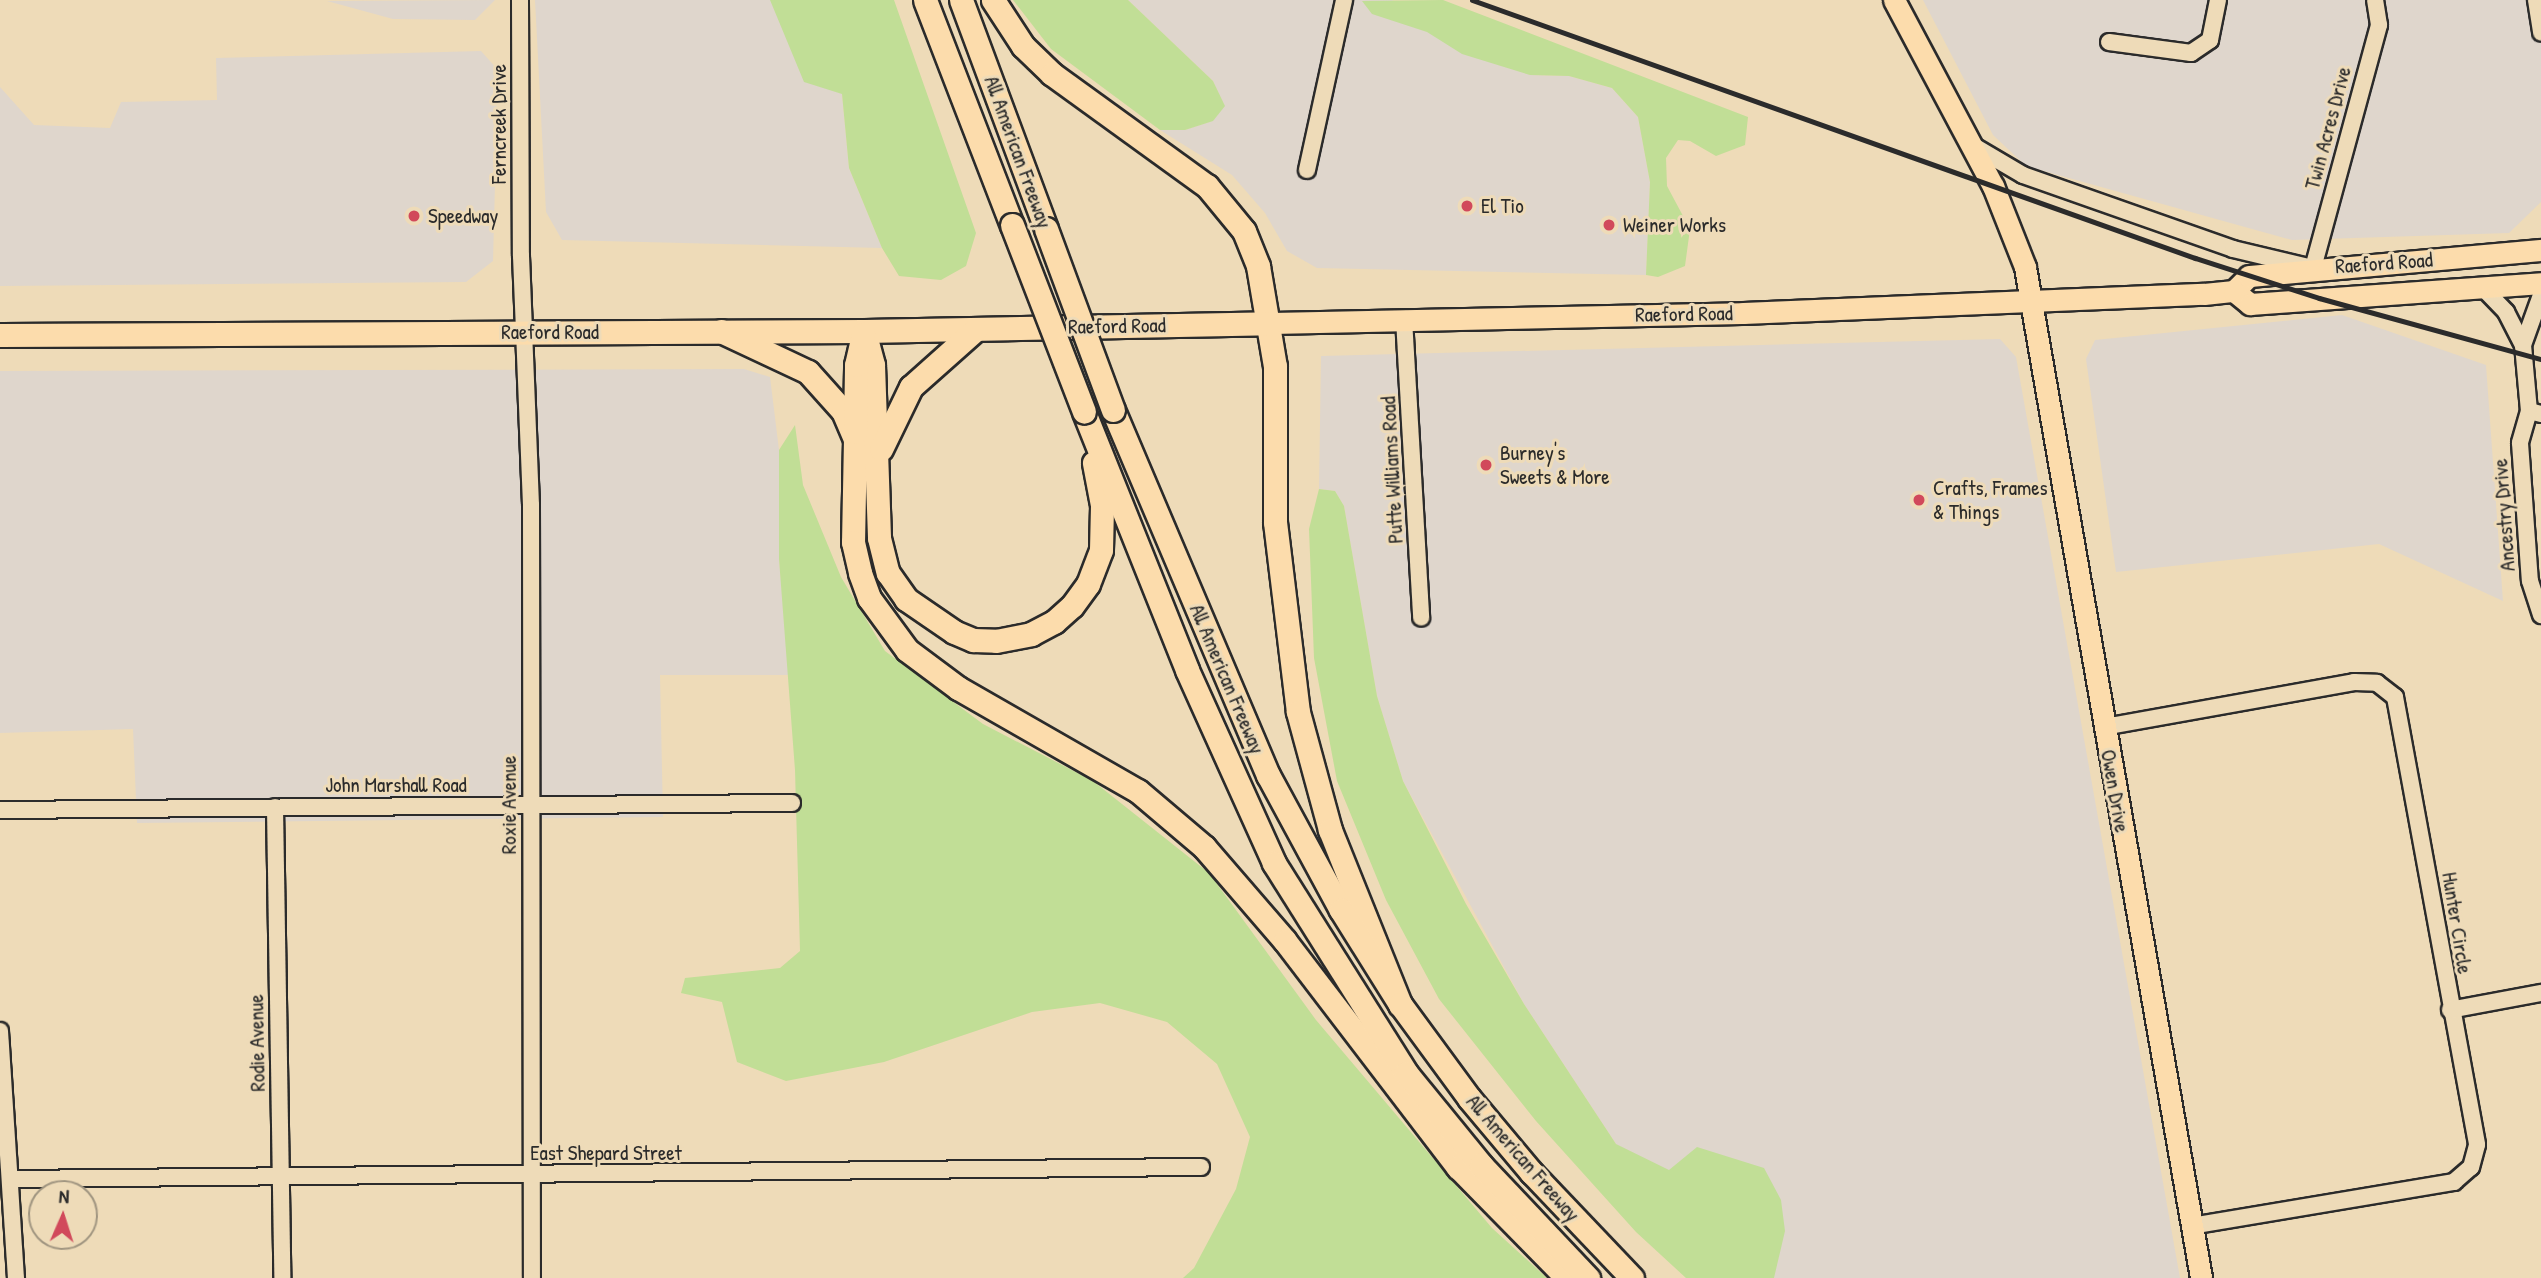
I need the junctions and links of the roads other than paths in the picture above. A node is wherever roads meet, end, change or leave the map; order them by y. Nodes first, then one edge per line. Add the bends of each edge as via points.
1 (520, 0) edge
2 (925, 0) edge
3 (961, 0) edge
4 (993, 0) edge
5 (1344, 0) edge
6 (1894, 0) edge
7 (2218, 0) edge
8 (2375, 0) edge
9 (2536, 0) edge
10 (2541, 33) edge
11 (2109, 42) dead end
12 (1972, 145) junction
13 (1307, 170) dead end
14 (2541, 250) edge
15 (2313, 268) junction
16 (2541, 283) edge
17 (2484, 289) junction
18 (2234, 291) junction
19 (2541, 295) edge
20 (2029, 303) junction
21 (1404, 319) junction
22 (1270, 323) junction
23 (976, 329) junction
24 (721, 331) junction
25 (864, 331) junction
26 (526, 332) junction
27 (0, 335) edge
28 (2523, 345) junction
29 (1084, 412) junction
30 (2535, 412) edge
31 (855, 439) junction
32 (876, 462) junction
33 (2541, 615) edge
34 (1421, 618) dead end
35 (2104, 727) junction
36 (792, 803) dead end
37 (529, 805) junction
38 (275, 807) junction
39 (0, 810) edge
40 (2541, 993) edge
41 (1400, 1004) junction
42 (2450, 1010) junction
43 (0, 1031) edge
44 (1201, 1167) dead end
45 (532, 1174) junction
46 (281, 1176) junction
47 (11, 1179) junction
48 (2191, 1226) junction
49 (16, 1278) edge
50 (282, 1278) edge
51 (532, 1278) edge
52 (1567, 1278) edge
53 (1588, 1278) edge
54 (1632, 1278) edge
55 (2201, 1278) edge

1 - 26 street, Ferncreek Drive
2 - 29 highway, All American Freeway, bridge
3 - 41 highway, All American Freeway, bridge via 1113,410 1268,775 1340,910
4 - 22 highway via 1023,46 1052,74 1207,186 1225,206 1244,231 1258,266
5 - 13 street
6 - 12 main road, Owen Drive
7 - 11 street via 2210,40 2191,52
8 - 15 street, Twin Acres Drive via 2379,25
9 - 10 street
12 - 15 street via 2023,175 2233,249
12 - 20 main road, Owen Drive via 2025,267
14 - 15 main road, Raeford Road
15 - 18 main road, Raeford Road via 2249,276
16 - 17 main road, Raeford Road
17 - 18 main road, Raeford Road via 2250,304
17 - 28 street, Ancestry Drive via 2506,312
18 - 20 main road, Raeford Road
19 - 28 street, Ancestry Drive
20 - 21 main road, Raeford Road
20 - 35 main road, Owen Drive
21 - 22 main road, Raeford Road
21 - 34 street, Putte Williams Road
22 - 23 highway, Raeford Road
22 - 41 highway via 1275,366 1278,558 1298,712 1330,830
23 - 25 highway, Raeford Road
23 - 32 highway via 911,387 889,424
24 - 25 highway, Raeford Road
24 - 26 highway, Raeford Road
24 - 31 highway via 808,372 843,411
25 - 31 highway via 856,365
25 - 32 highway via 873,365
26 - 27 highway, Raeford Road
26 - 37 street, Roxie Avenue via 531,505
28 - 30 street, Ancestry Drive
29 - 32 highway via 1102,505 1101,550 1088,584 1072,606 1031,634 973,640 927,616 906,599 888,573 879,538
29 - 53 highway, All American Freeway via 1187,670 1274,863 1406,1073 1481,1165
30 - 33 street, Ancestry Drive via 2520,443 2530,581
31 - 52 highway via 853,542 869,598 894,635 931,671 1138,791 1204,847 1285,941 1458,1167
35 - 42 street, Hunter Circle via 2354,681 2387,689 2400,707
35 - 48 main road, Owen Drive
36 - 37 street, John Marshall Road
37 - 38 street, John Marshall Road
37 - 45 street, Roxie Avenue
38 - 39 street, John Marshall Road
38 - 46 street, Rodie Avenue
40 - 42 street
41 - 54 highway, All American Freeway via 1512,1150
42 - 48 street, Hunter Circle via 2477,1145 2464,1175 2455,1182
43 - 47 street
44 - 45 street, East Shepard Street
45 - 46 street, East Shepard Street
45 - 51 street, Roxie Avenue
46 - 47 street, East Shepard Street
46 - 50 street, Rodie Avenue
47 - 49 street
48 - 55 main road, Owen Drive

